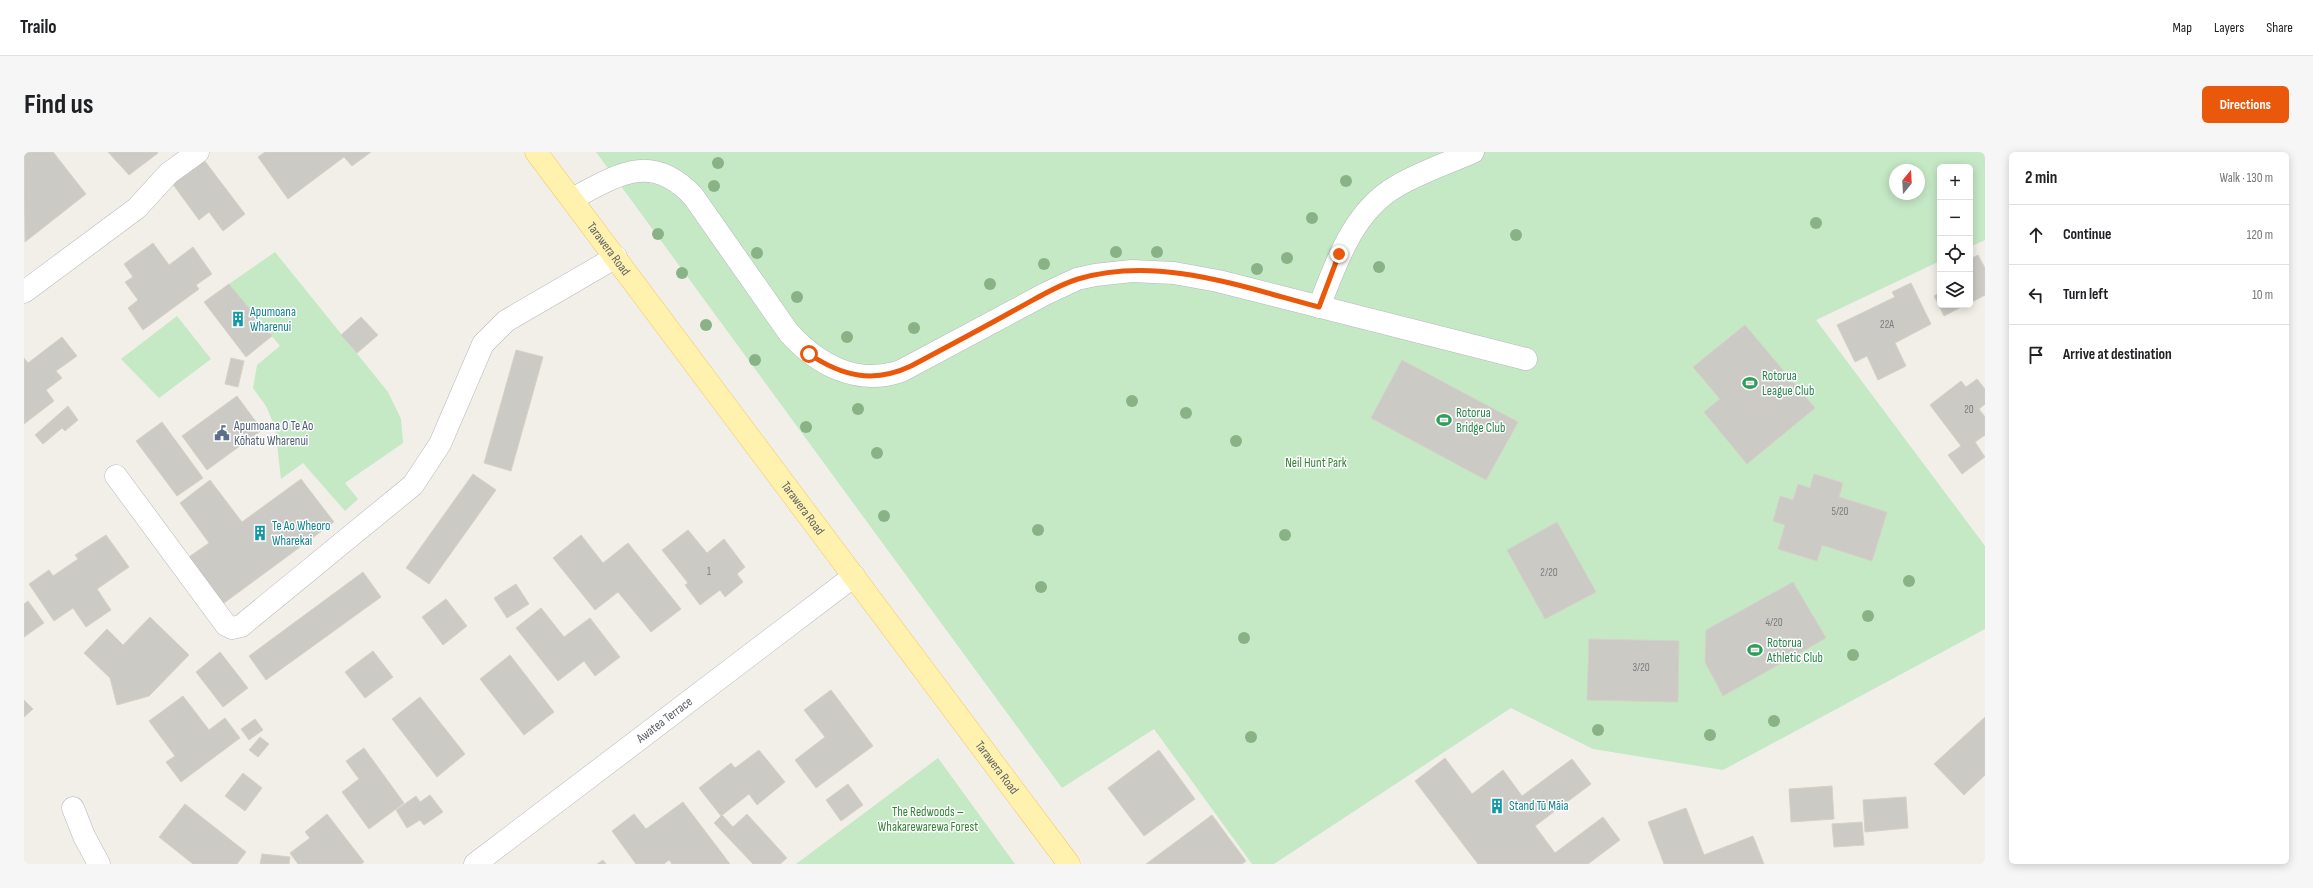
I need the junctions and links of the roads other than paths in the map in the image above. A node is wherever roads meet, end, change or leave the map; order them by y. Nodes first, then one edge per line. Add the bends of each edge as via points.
1 (198, 152) edge
2 (536, 152) edge
3 (1473, 152) edge
4 (572, 199) junction
5 (616, 257) junction
6 (24, 292) edge
7 (1319, 307) junction
8 (1526, 358) dead end
9 (116, 476) dead end
10 (854, 576) junction
11 (73, 808) dead end
12 (99, 864) edge
13 (474, 864) edge
14 (1069, 864) edge

1 - 6 street via 169,173 137,208
2 - 4 main road, Tarawera Road
3 - 7 street via 1396,186 1362,215 1339,254
4 - 5 main road, Tarawera Road
4 - 7 street via 625,172 649,169 668,173 693,196 789,333 809,354 830,367 853,374 879,376 901,371 1061,286 1108,273 1132,270 1174,273 1218,281
5 - 9 street via 506,321 483,344 440,444 413,485 241,626 232,628 226,625
5 - 10 main road, Tarawera Road
7 - 8 street
10 - 13 street, Awatea Terrace
10 - 14 main road, Tarawera Road
11 - 12 street

